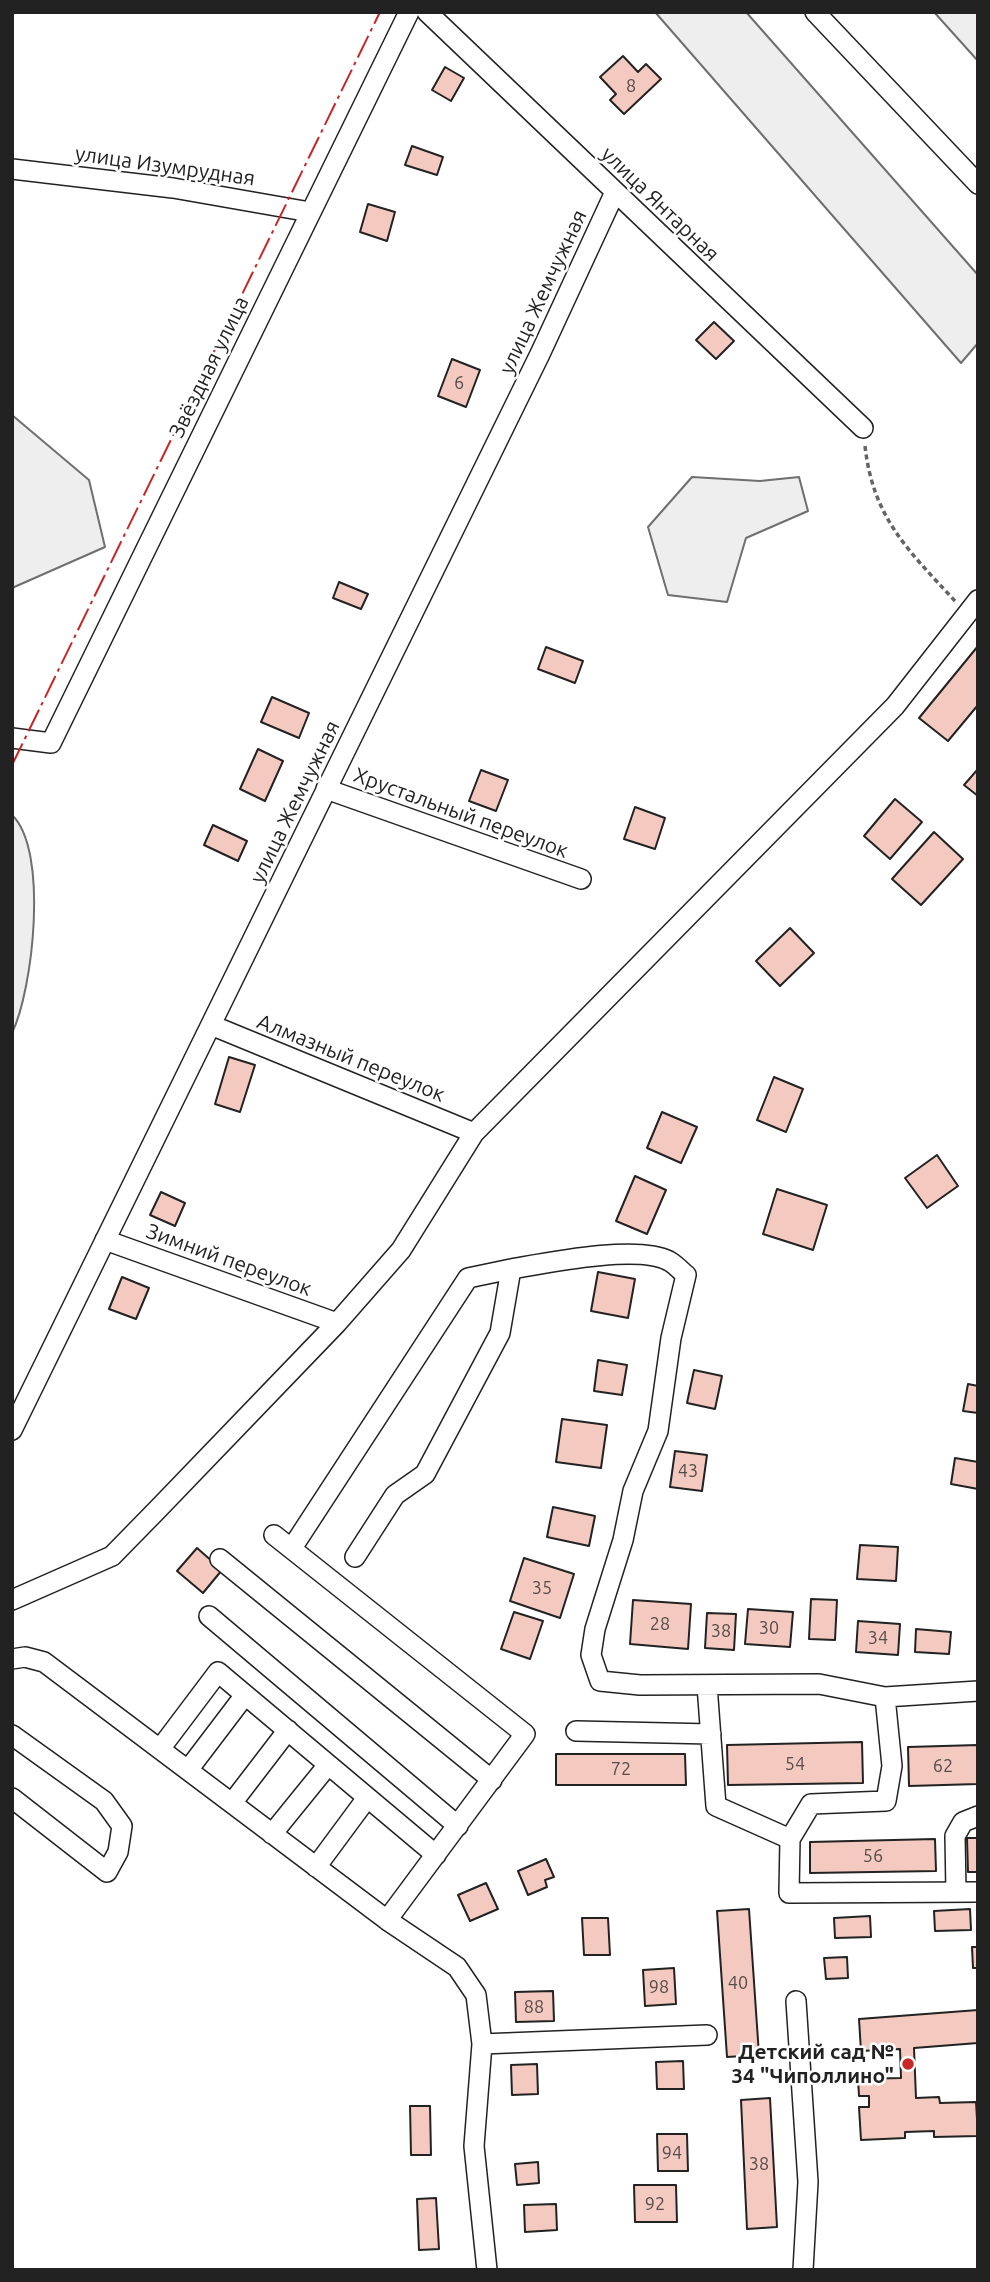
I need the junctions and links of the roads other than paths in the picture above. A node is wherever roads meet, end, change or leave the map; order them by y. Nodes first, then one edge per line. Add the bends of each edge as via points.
1 (409, 12) edge
2 (427, 12) edge
3 (815, 12) edge
4 (12, 169) edge
5 (978, 184) edge
6 (615, 192) junction
7 (310, 212) junction
8 (863, 428) road end
9 (972, 607) edge
10 (12, 738) edge
11 (326, 789) junction
12 (581, 879) dead end
13 (211, 1025) junction
14 (474, 1133) junction
15 (105, 1240) junction
16 (511, 1269) junction
17 (337, 1323) junction
18 (12, 1430) edge
19 (274, 1535) dead end
20 (292, 1549) junction
21 (355, 1557) dead end
22 (220, 1559) dead end
23 (12, 1600) edge
24 (209, 1616) dead end
25 (12, 1659) edge
26 (707, 1685) junction
27 (978, 1691) edge
28 (245, 1695) junction
29 (885, 1697) junction
30 (288, 1730) junction
31 (576, 1731) dead end
32 (711, 1734) junction
33 (12, 1735) edge
34 (160, 1749) junction
35 (328, 1765) junction
36 (188, 1770) junction
37 (492, 1780) junction
38 (12, 1798) edge
39 (367, 1798) junction
40 (232, 1803) junction
41 (978, 1816) edge
42 (458, 1826) junction
43 (272, 1833) junction
44 (790, 1839) junction
45 (436, 1855) junction
46 (316, 1867) junction
47 (956, 1892) junction
48 (978, 1892) edge
49 (387, 1920) junction
50 (796, 2001) dead end
51 (707, 2035) dead end
52 (482, 2044) junction
53 (487, 2270) edge
54 (803, 2270) edge

1 - 7 street, Звёздная улица
2 - 6 street, улица Янтарная
3 - 5 street
4 - 7 street, улица Изумрудная via 173,188
6 - 8 street, улица Янтарная
6 - 11 street, улица Жемчужная
7 - 10 street, Звёздная улица via 51,743
9 - 14 street via 895,706
11 - 12 street, Хрустальный переулок
11 - 13 street, улица Жемчужная
13 - 14 street, Алмазный переулок
13 - 15 street, улица Жемчужная
14 - 17 street via 401,1250
15 - 17 street, Зимний переулок
15 - 18 street, улица Жемчужная
16 - 20 street via 468,1278
16 - 21 street via 500,1333 425,1474 395,1495
16 - 26 street via 565,1259 649,1254 669,1261 686,1275 671,1338 658,1431 633,1491 591,1655 600,1681
17 - 23 street via 111,1556
19 - 20 street
20 - 37 street via 524,1734
22 - 37 street
24 - 42 street
25 - 34 street via 44,1662
26 - 29 street via 819,1684
26 - 32 street
27 - 29 street
28 - 30 street
28 - 34 street via 218,1672
28 - 36 street
29 - 44 street via 892,1766 886,1801 811,1804
30 - 35 street
30 - 40 street
31 - 32 street
32 - 44 street via 716,1806
33 - 38 street via 104,1801 122,1826 118,1852 107,1872
34 - 36 street
35 - 39 street
35 - 43 street
36 - 40 street
37 - 42 street
39 - 45 street
39 - 46 street
40 - 43 street
41 - 47 street via 962,1822 955,1836
42 - 45 street
43 - 46 street
44 - 47 street via 789,1893
45 - 49 street
46 - 49 street
47 - 48 street
49 - 52 street via 457,1967 476,1995
50 - 54 street via 808,2182
51 - 52 street
52 - 53 street via 474,2146

